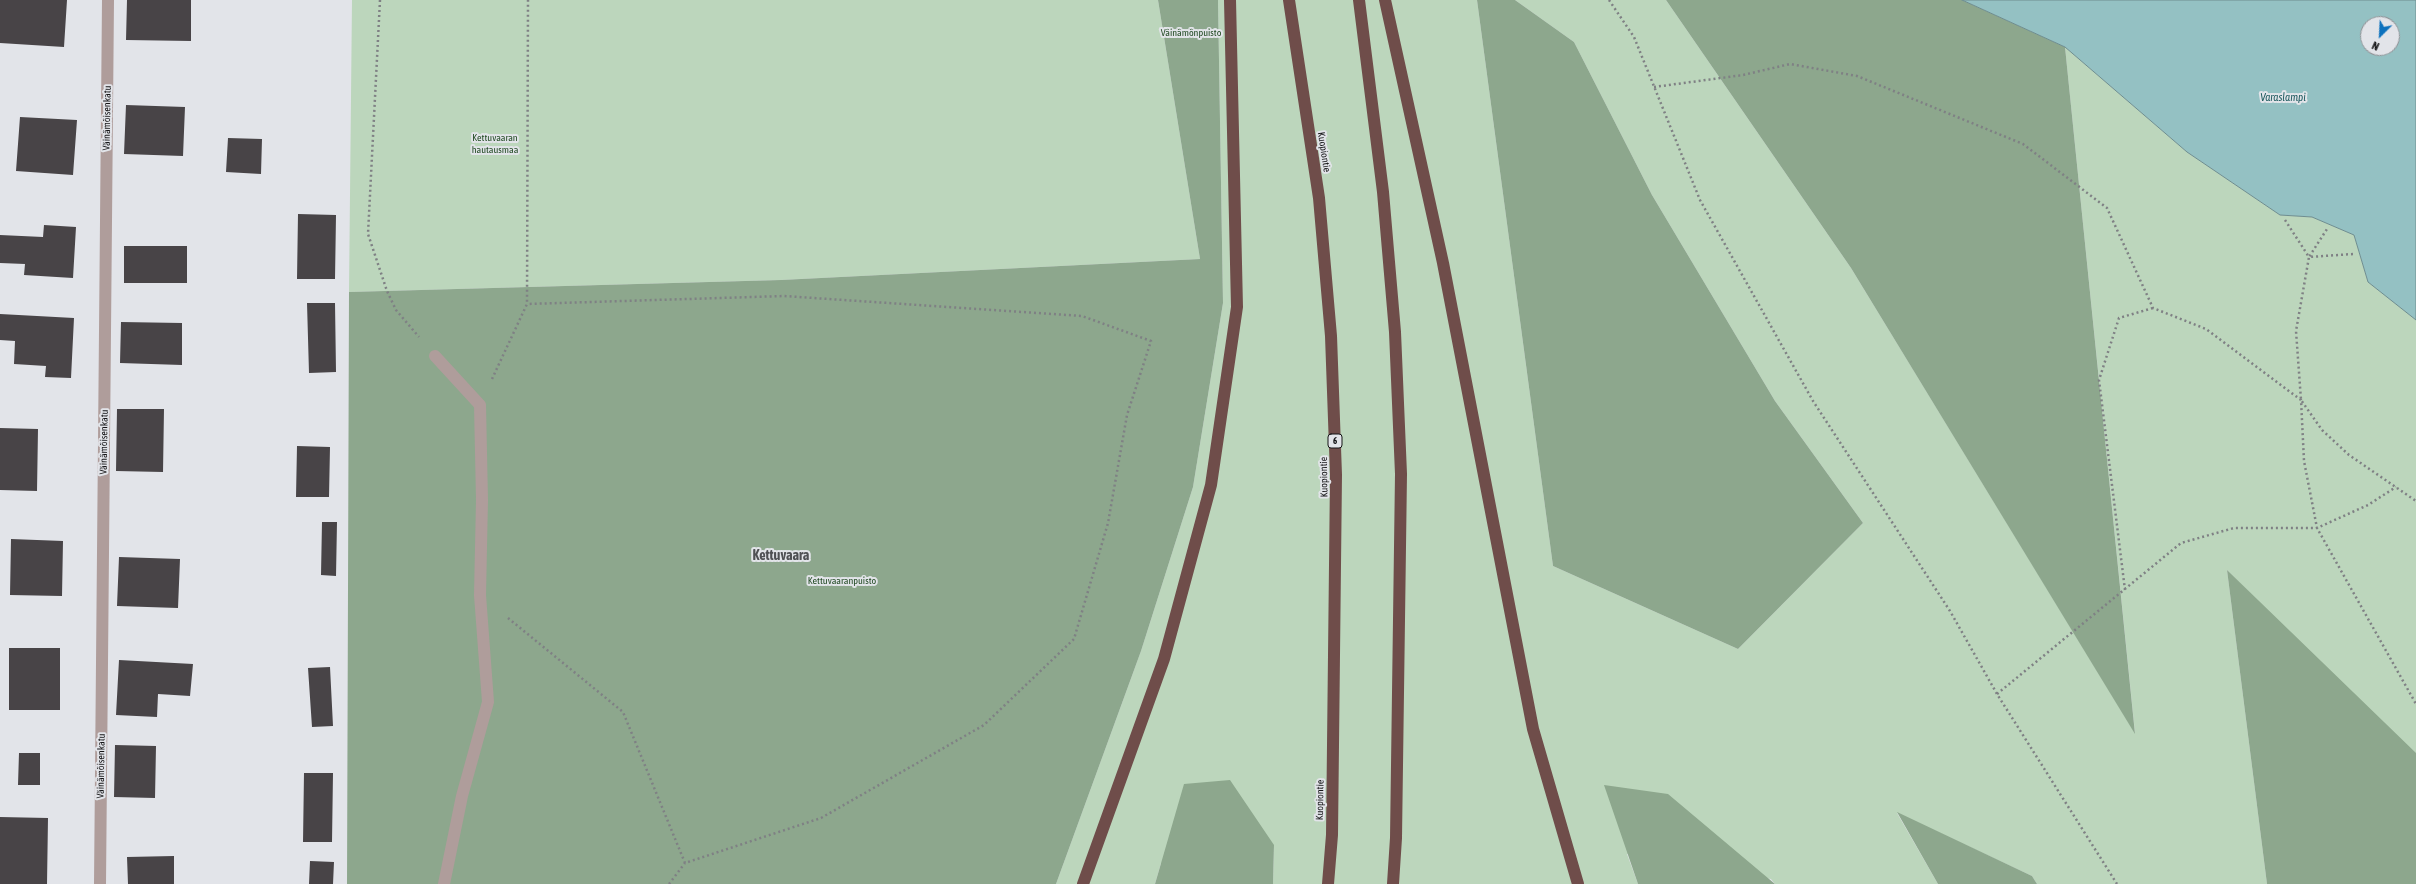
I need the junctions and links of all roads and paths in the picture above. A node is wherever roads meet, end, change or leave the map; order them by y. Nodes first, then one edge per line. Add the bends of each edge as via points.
1 (108, 0) edge
2 (380, 0) edge
3 (528, 0) edge
4 (1230, 0) edge
5 (1289, 0) edge
6 (1359, 0) edge
7 (1385, 0) edge
8 (1609, 0) edge
9 (1654, 87) junction
10 (2285, 220) dead end
11 (2327, 229) dead end
12 (2353, 254) dead end
13 (2309, 257) junction
14 (527, 304) junction
15 (2153, 308) junction
16 (435, 356) joint
17 (2301, 400) junction
18 (480, 405) junction
19 (2396, 487) junction
20 (2416, 501) edge
21 (2317, 528) junction
22 (2125, 590) junction
23 (480, 595) junction
24 (1996, 694) junction
25 (2416, 704) edge
26 (685, 863) junction
27 (100, 884) edge
28 (444, 884) edge
29 (669, 884) edge
30 (1083, 884) edge
31 (1328, 884) edge
32 (1393, 884) edge
33 (1578, 884) edge
34 (2117, 884) edge

1 - 27 street, Väinämöisenkatu
2 - 16 path via 368,234 396,310
3 - 14 path
4 - 30 highway via 1237,307 1211,485 1164,659
5 - 31 highway, Kuopiontie / 6 via 1319,198 1331,336 1336,475 1332,835
6 - 32 highway via 1385,215 1395,332 1401,474 1396,838
7 - 33 highway via 1443,263 1533,729
8 - 9 path via 1634,37
9 - 15 path via 1743,75 1790,64 1857,76 2022,144 2107,208
9 - 24 path via 1704,207 1814,401 1950,611
10 - 13 path
11 - 13 path
12 - 13 path
13 - 17 path via 2296,331
14 - 18 path
14 - 26 path via 784,296 1082,316 1152,341 1127,415 1108,523 1074,639 984,725 821,818
15 - 17 path via 2206,329
15 - 22 path via 2120,318 2099,380
16 - 18 street
17 - 19 path via 2322,430 2349,455
17 - 21 path via 2304,461
18 - 23 street
19 - 20 path
19 - 21 path via 2368,504
21 - 22 path via 2234,528 2181,543
21 - 25 path
22 - 24 path
23 - 26 path via 623,712
23 - 28 street via 488,702 462,796
24 - 34 path
26 - 29 path

